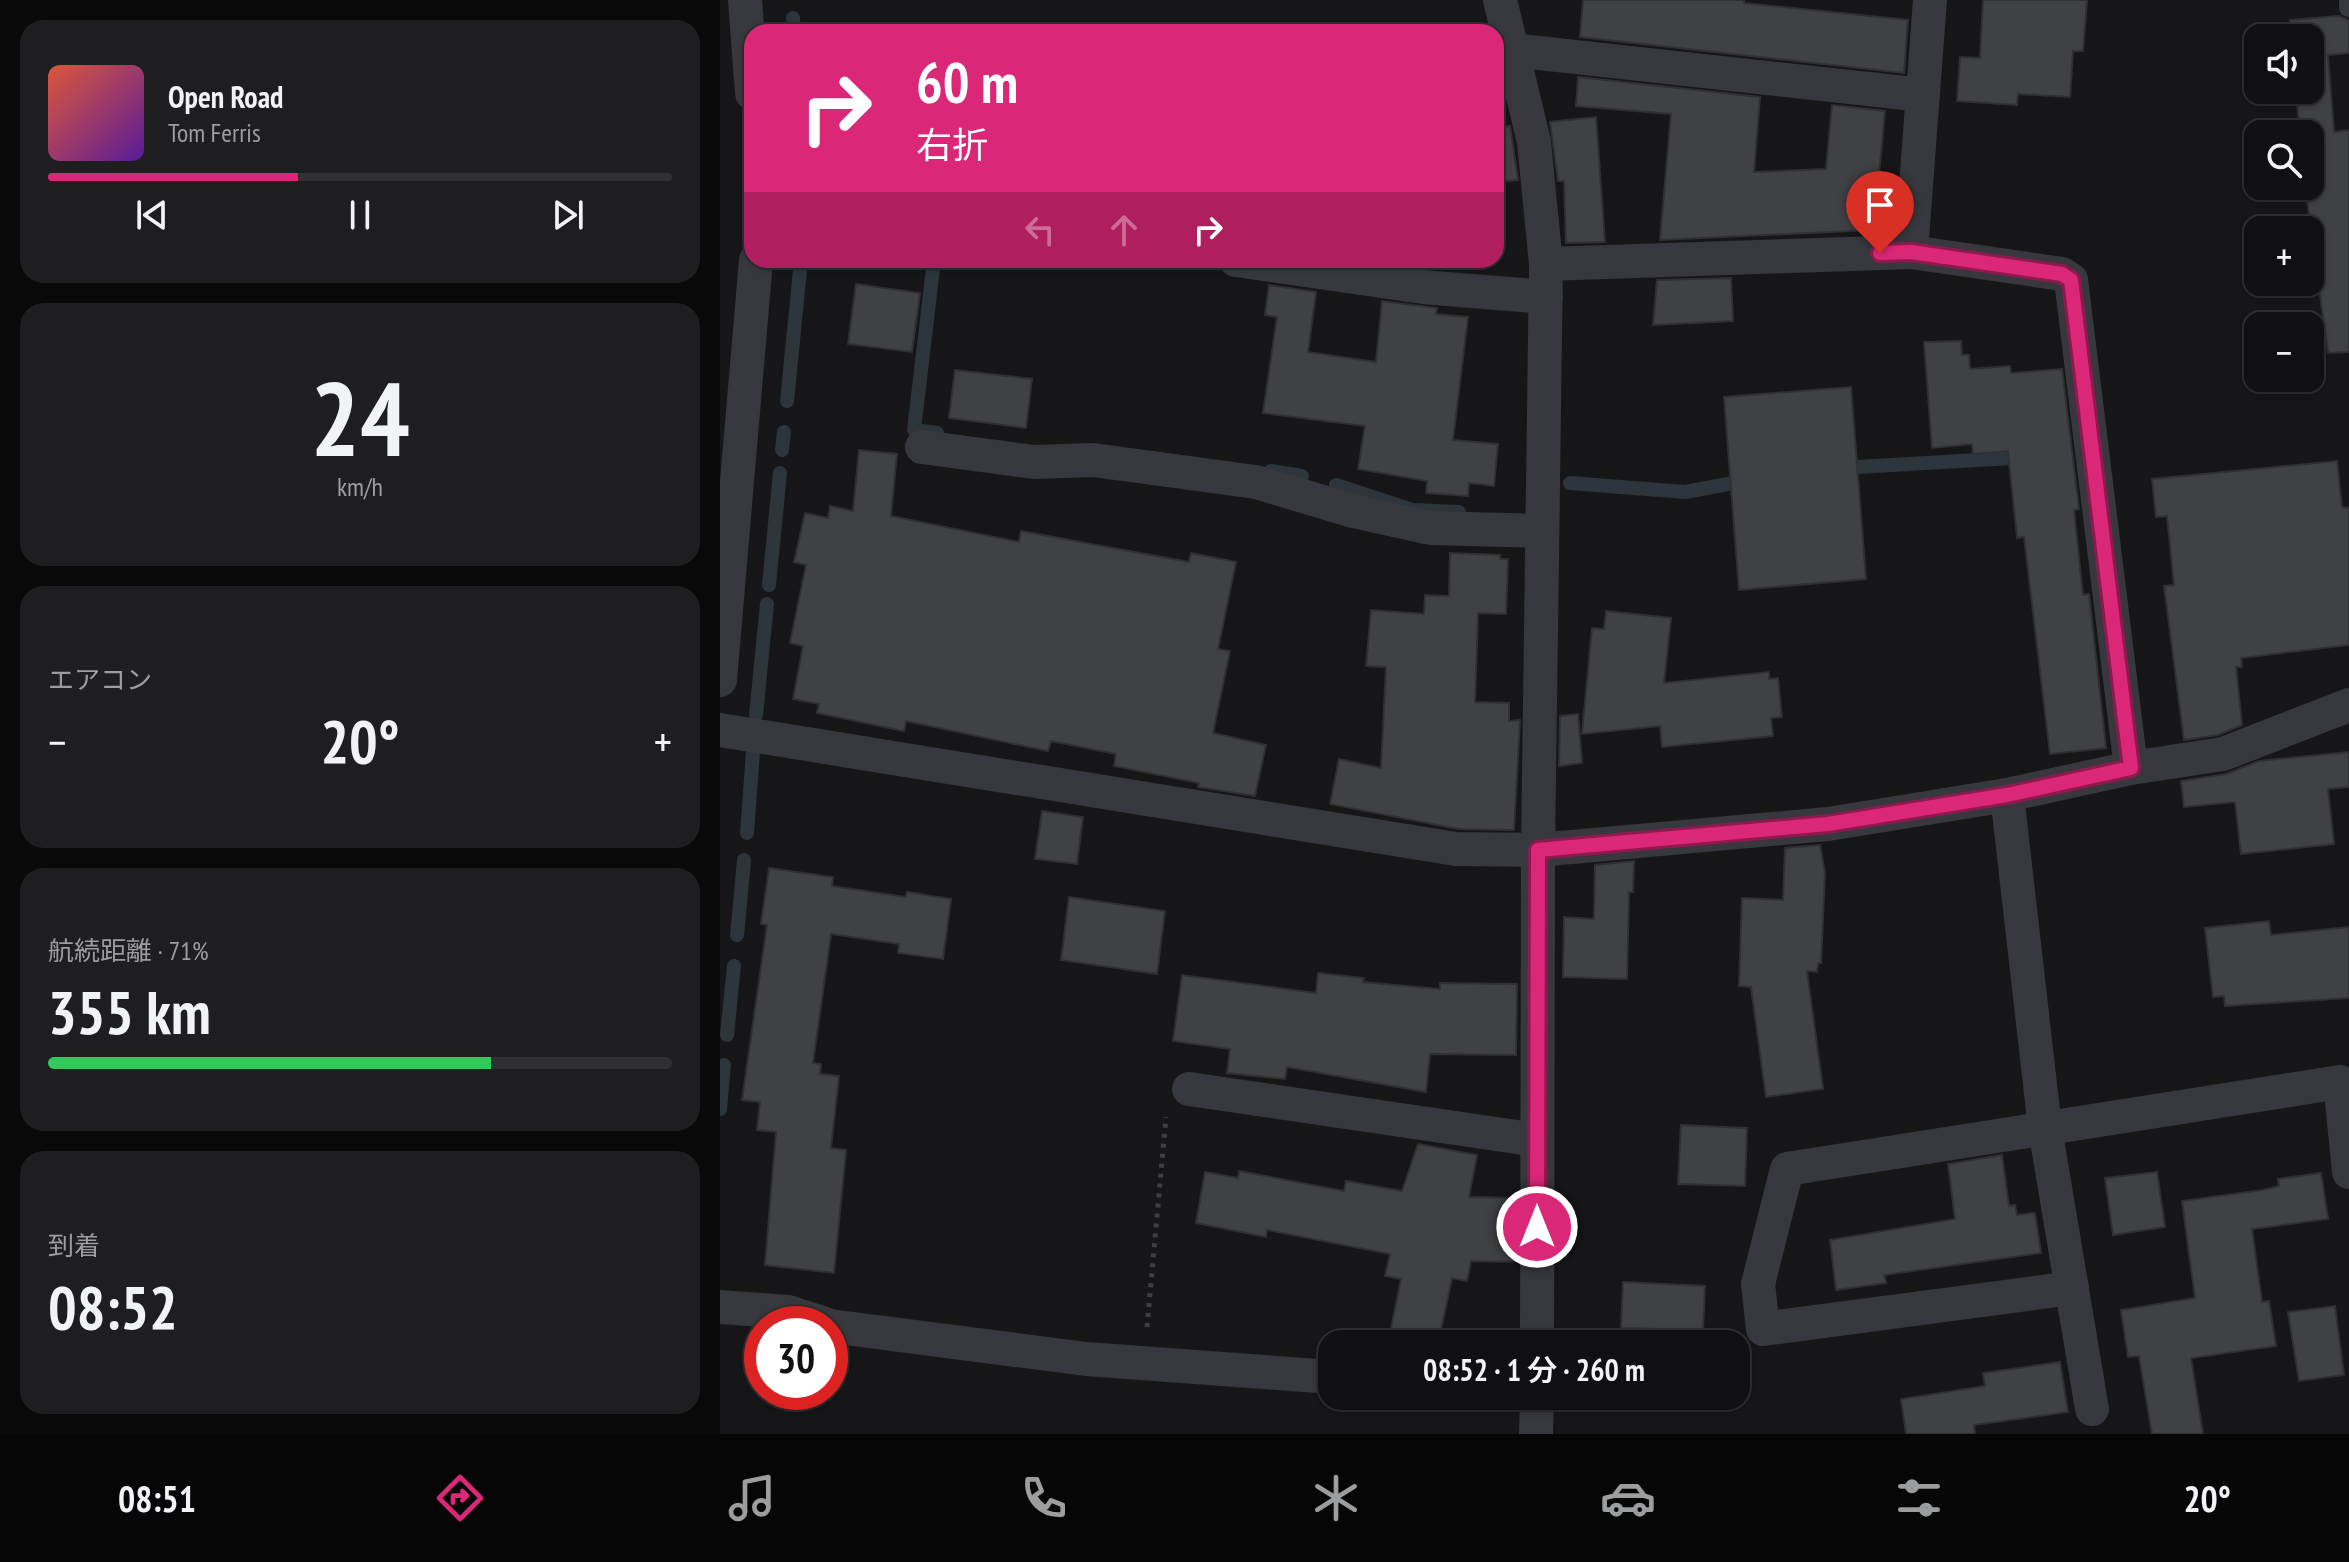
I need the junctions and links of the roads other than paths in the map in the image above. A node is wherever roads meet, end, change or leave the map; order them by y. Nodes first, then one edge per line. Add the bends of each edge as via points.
1 (745, 0) edge
2 (1500, 0) edge
3 (1930, 0) edge
4 (2348, 0) edge
5 (2348, 8) edge
6 (747, 24) edge
7 (1512, 50) junction
8 (1923, 95) junction
9 (1911, 252) junction
10 (755, 268) edge
11 (1291, 268) edge
12 (1546, 281) junction
13 (922, 447) dead end
14 (1542, 531) junction
15 (720, 680) edge
16 (2349, 705) edge
17 (720, 730) edge
18 (2131, 768) junction
19 (2007, 795) junction
20 (1538, 850) junction
21 (1189, 1089) road end
22 (2045, 1128) junction
23 (1537, 1140) junction
24 (2349, 1172) edge
25 (2072, 1288) junction
26 (720, 1307) edge
27 (744, 1309) edge
28 (848, 1328) edge
29 (1537, 1330) edge
30 (1318, 1376) edge
31 (2092, 1409) dead end
32 (1537, 1410) edge
33 (1536, 1434) edge

1 - 6 street
2 - 7 street
3 - 8 street
4 - 5 lane
7 - 8 street
7 - 12 street via 1534,142
8 - 9 street
9 - 12 street
9 - 18 street via 2062,274 2071,280
10 - 15 street
11 - 12 street via 1423,287
12 - 14 street
13 - 14 street via 1034,462 1093,460 1256,482 1430,528
14 - 20 street
16 - 18 street via 2223,754
17 - 20 street via 1456,849
18 - 19 street
19 - 20 street via 1828,824
19 - 22 street
20 - 23 street
21 - 23 street
22 - 24 street via 2340,1082
22 - 25 street
22 - 25 street via 1787,1169 1758,1284 1763,1329
23 - 29 street
25 - 31 street
26 - 27 street
28 - 30 street via 1144,1364
32 - 33 street

